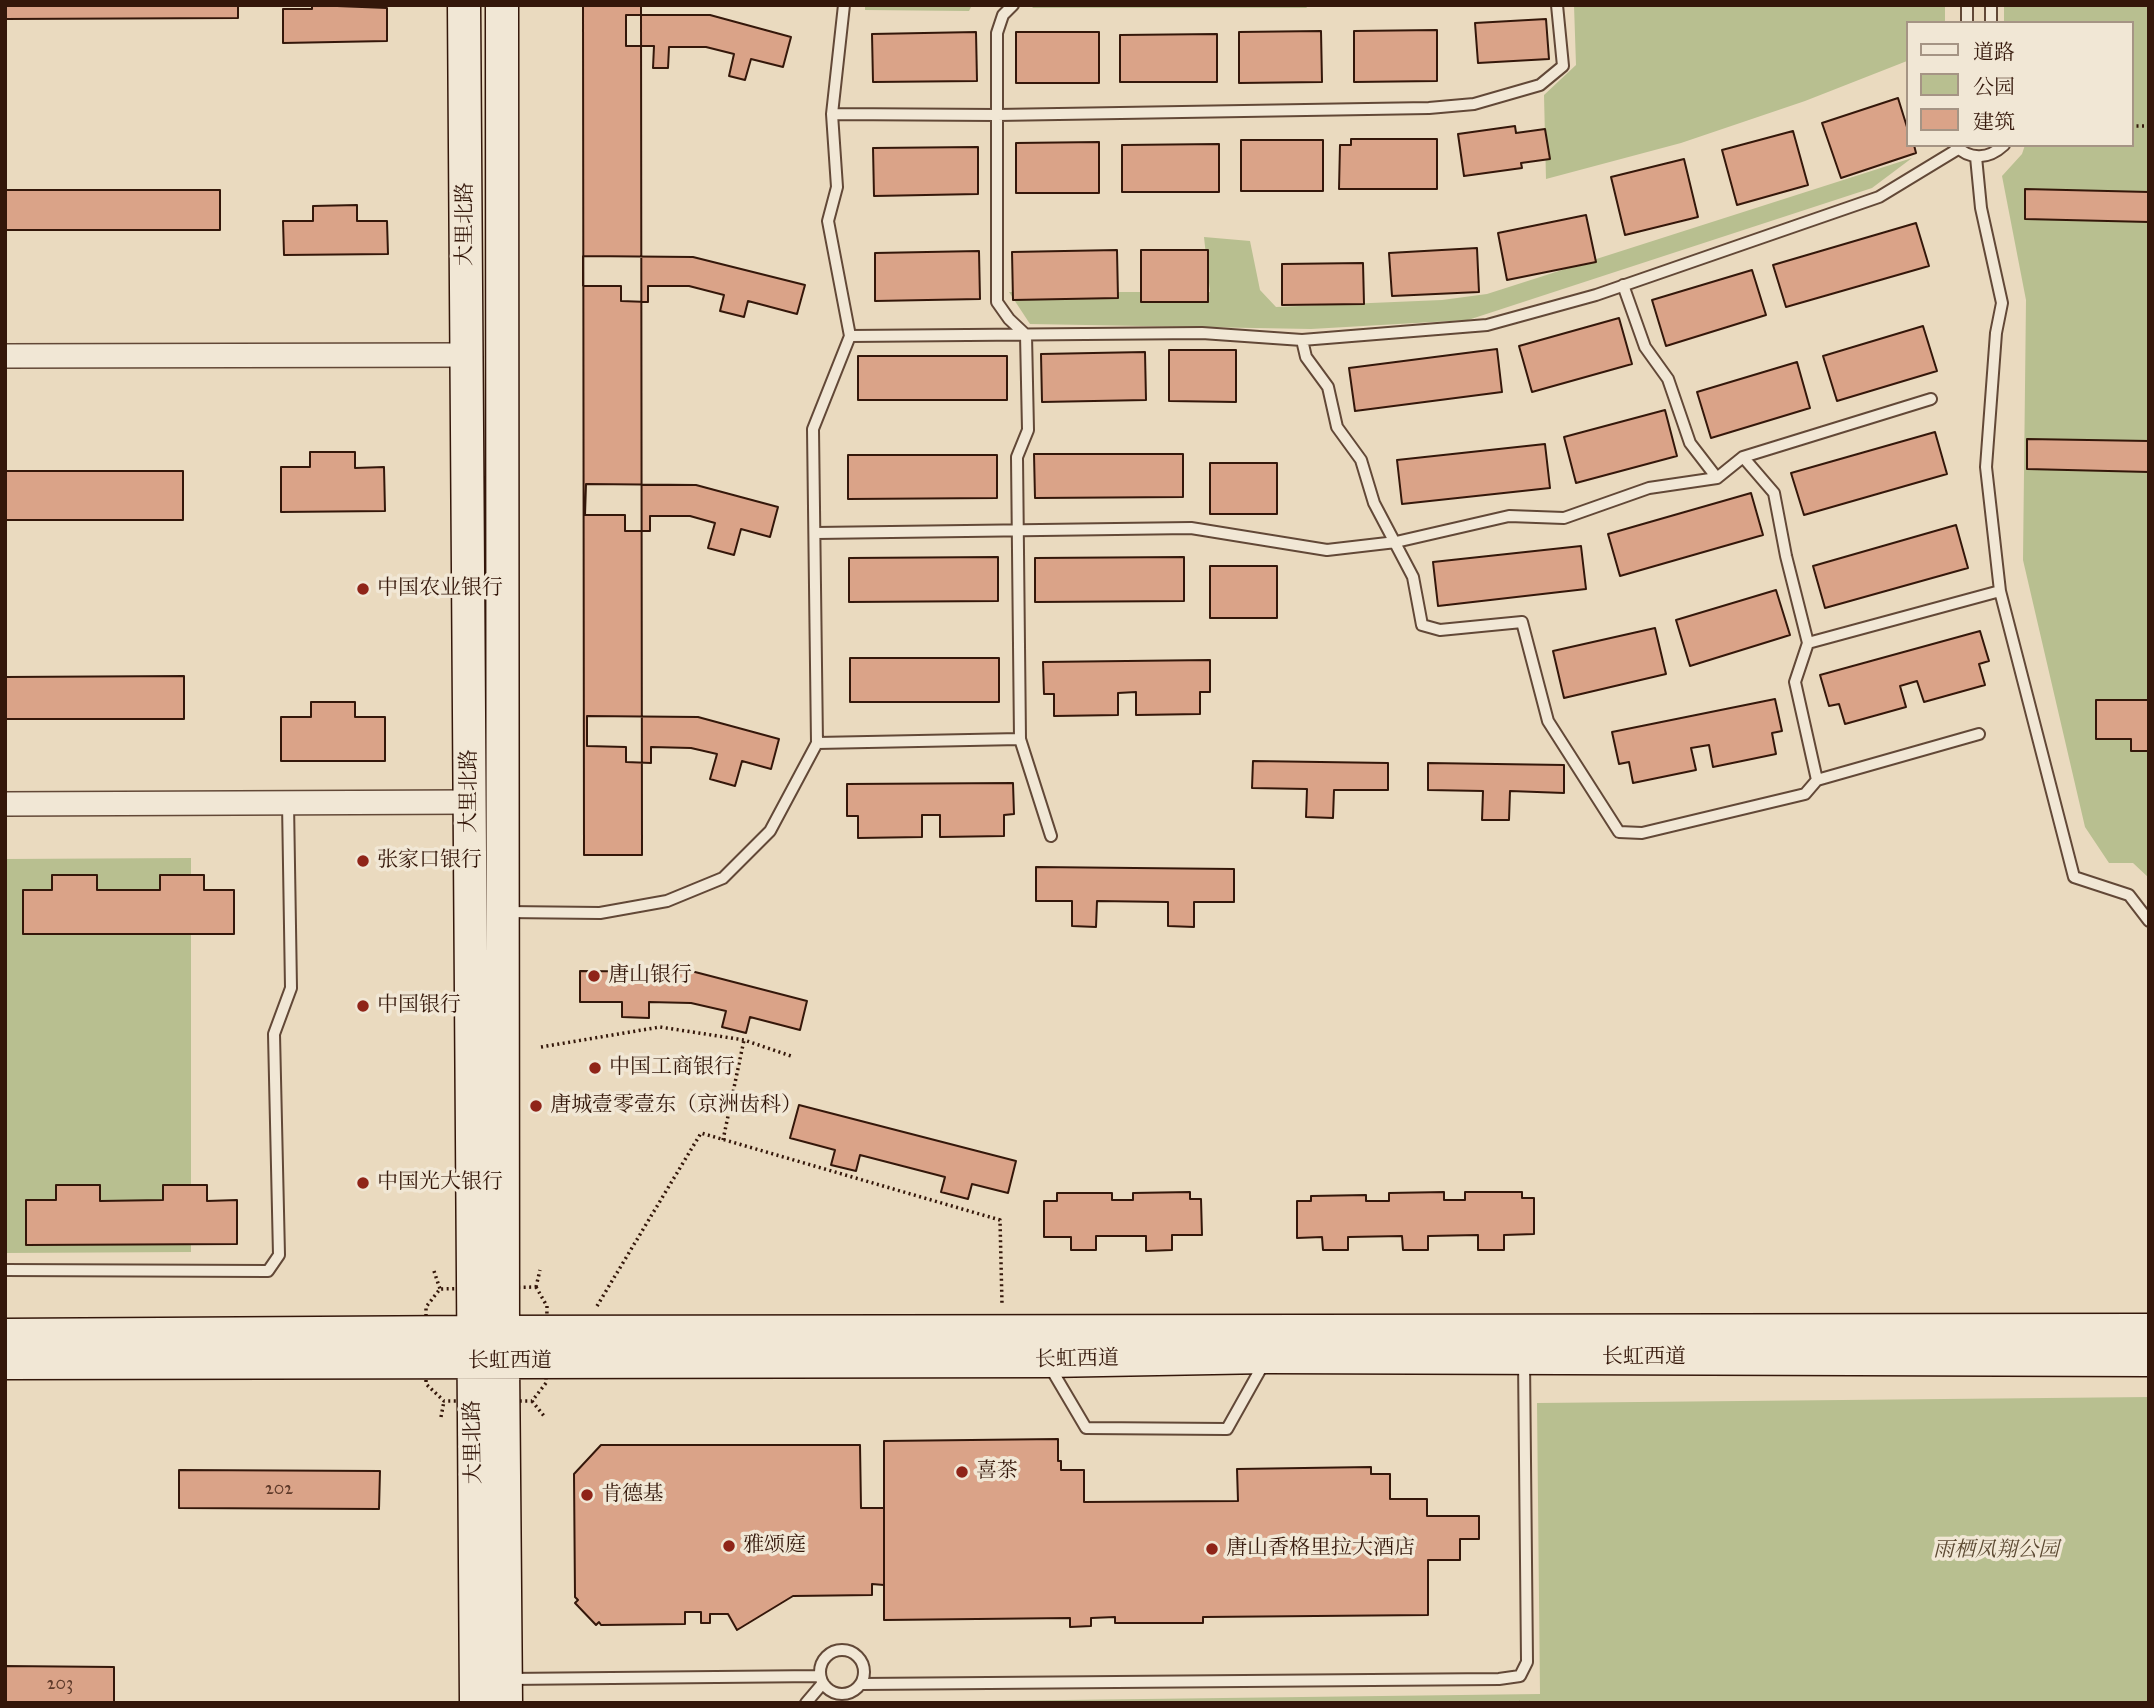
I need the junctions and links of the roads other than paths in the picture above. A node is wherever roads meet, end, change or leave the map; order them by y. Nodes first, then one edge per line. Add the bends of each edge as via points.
1 (464, 5) edge
2 (502, 5) edge
3 (844, 5) edge
4 (1013, 5) edge
5 (1557, 5) edge
6 (832, 114) junction
7 (997, 115) junction
8 (1956, 147) edge
9 (2002, 147) edge
10 (1976, 157) junction
11 (1623, 285) junction
12 (1026, 334) junction
13 (850, 336) junction
14 (1301, 340) junction
15 (467, 355) junction
16 (5, 356) edge
17 (1931, 399) dead end
18 (1743, 457) junction
19 (1717, 478) junction
20 (1018, 530) junction
21 (816, 533) junction
22 (1396, 542) junction
23 (2000, 591) junction
24 (1808, 643) junction
25 (1979, 734) dead end
26 (1020, 739) junction
27 (817, 743) junction
28 (1817, 780) junction
29 (470, 802) junction
30 (288, 803) junction
31 (5, 804) edge
32 (1051, 836) dead end
33 (502, 912) junction
34 (2149, 921) edge
35 (5, 1270) edge
36 (2149, 1329) edge
37 (5, 1335) edge
38 (489, 1347) junction
39 (1268, 1357) junction
40 (1524, 1357) junction
41 (2149, 1360) edge
42 (1047, 1361) junction
43 (5, 1363) edge
44 (821, 1680) junction
45 (861, 1684) junction
46 (506, 1691) edge
47 (476, 1703) edge
48 (806, 1703) edge

1 - 15 main road, 大里北路
2 - 33 main road, 大里北路
3 - 6 lane
4 - 7 lane via 1003,15 997,33
5 - 7 lane via 1563,66 1540,85 1474,104
6 - 7 lane
6 - 13 lane via 837,187 828,221
7 - 12 lane via 997,302
8 - 10 lane
8 - 11 lane via 1879,197
9 - 10 lane
10 - 23 lane via 1981,208 2002,303 1986,467
11 - 14 lane via 1487,325
11 - 19 lane via 1645,347 1668,379 1690,443
12 - 13 lane
12 - 14 lane via 1202,333
12 - 20 lane via 1028,430 1017,457
13 - 21 lane via 813,429
14 - 22 lane via 1306,357 1328,387 1337,427 1361,460 1374,503
15 - 16 street
15 - 29 main road, 大里北路
17 - 18 lane
18 - 19 lane
18 - 24 lane via 1773,493
19 - 22 lane via 1649,488 1564,518 1508,516
20 - 21 lane
20 - 22 lane via 1191,528 1327,550
20 - 26 lane
21 - 27 lane
22 - 28 lane via 1413,577 1422,625 1440,630 1522,622 1548,721 1619,832 1643,833 1805,794
23 - 24 lane
23 - 34 lane via 2074,877 2130,895
24 - 28 lane via 1795,682
25 - 28 lane
26 - 27 lane
26 - 32 lane
27 - 33 lane via 770,831 723,878 667,901 600,913
29 - 30 street
29 - 38 main road, 大里北路
30 - 31 street
30 - 35 lane via 291,988 274,1034 279,1255 268,1271
33 - 38 main road, 大里北路
36 - 38 main road, 长虹西道
37 - 38 main road, 长虹西道
38 - 42 main road, 长虹西道
38 - 43 main road, 长虹西道
38 - 46 main road, 大里北路
38 - 47 main road, 大里北路
39 - 40 main road, 长虹西道
39 - 42 main road, 长虹西道
39 - 42 lane via 1227,1429 1086,1428
40 - 41 main road, 长虹西道
40 - 45 lane via 1527,1662 1520,1676
44 - 45 lane via 834,1693 842,1694
44 - 45 lane via 826,1656 846,1650 863,1663
44 - 46 lane
44 - 48 lane

